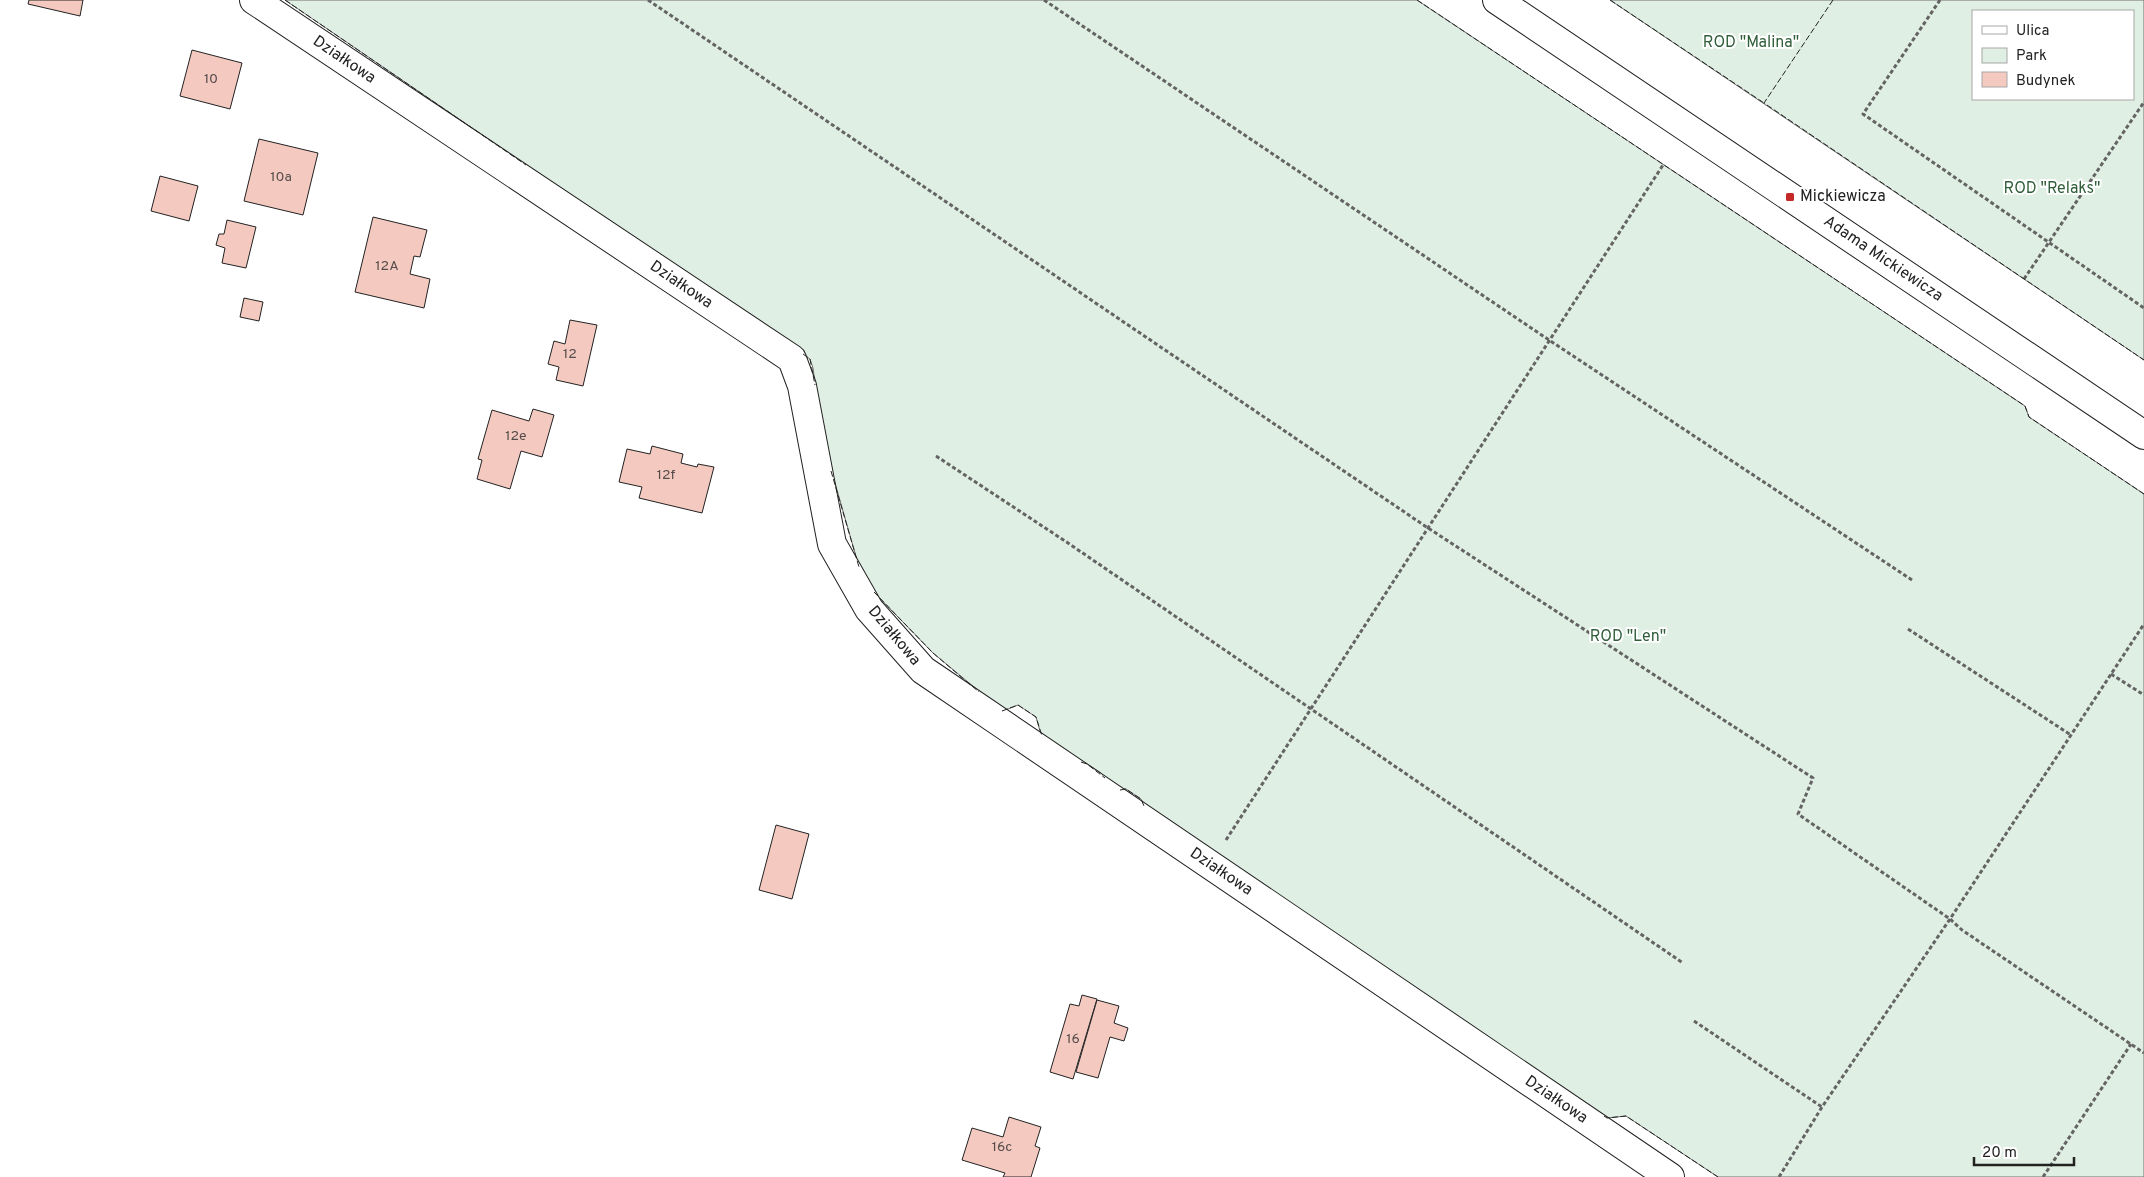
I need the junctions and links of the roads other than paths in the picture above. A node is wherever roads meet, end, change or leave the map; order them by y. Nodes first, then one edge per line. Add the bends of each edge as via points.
1 (254, 0) edge
2 (1497, 0) edge
3 (2144, 435) edge
4 (1670, 1177) edge

1 - 4 street, Działkowa via 792,359 802,386 832,544 869,609 923,670
2 - 3 street, Adama Mickiewicza

